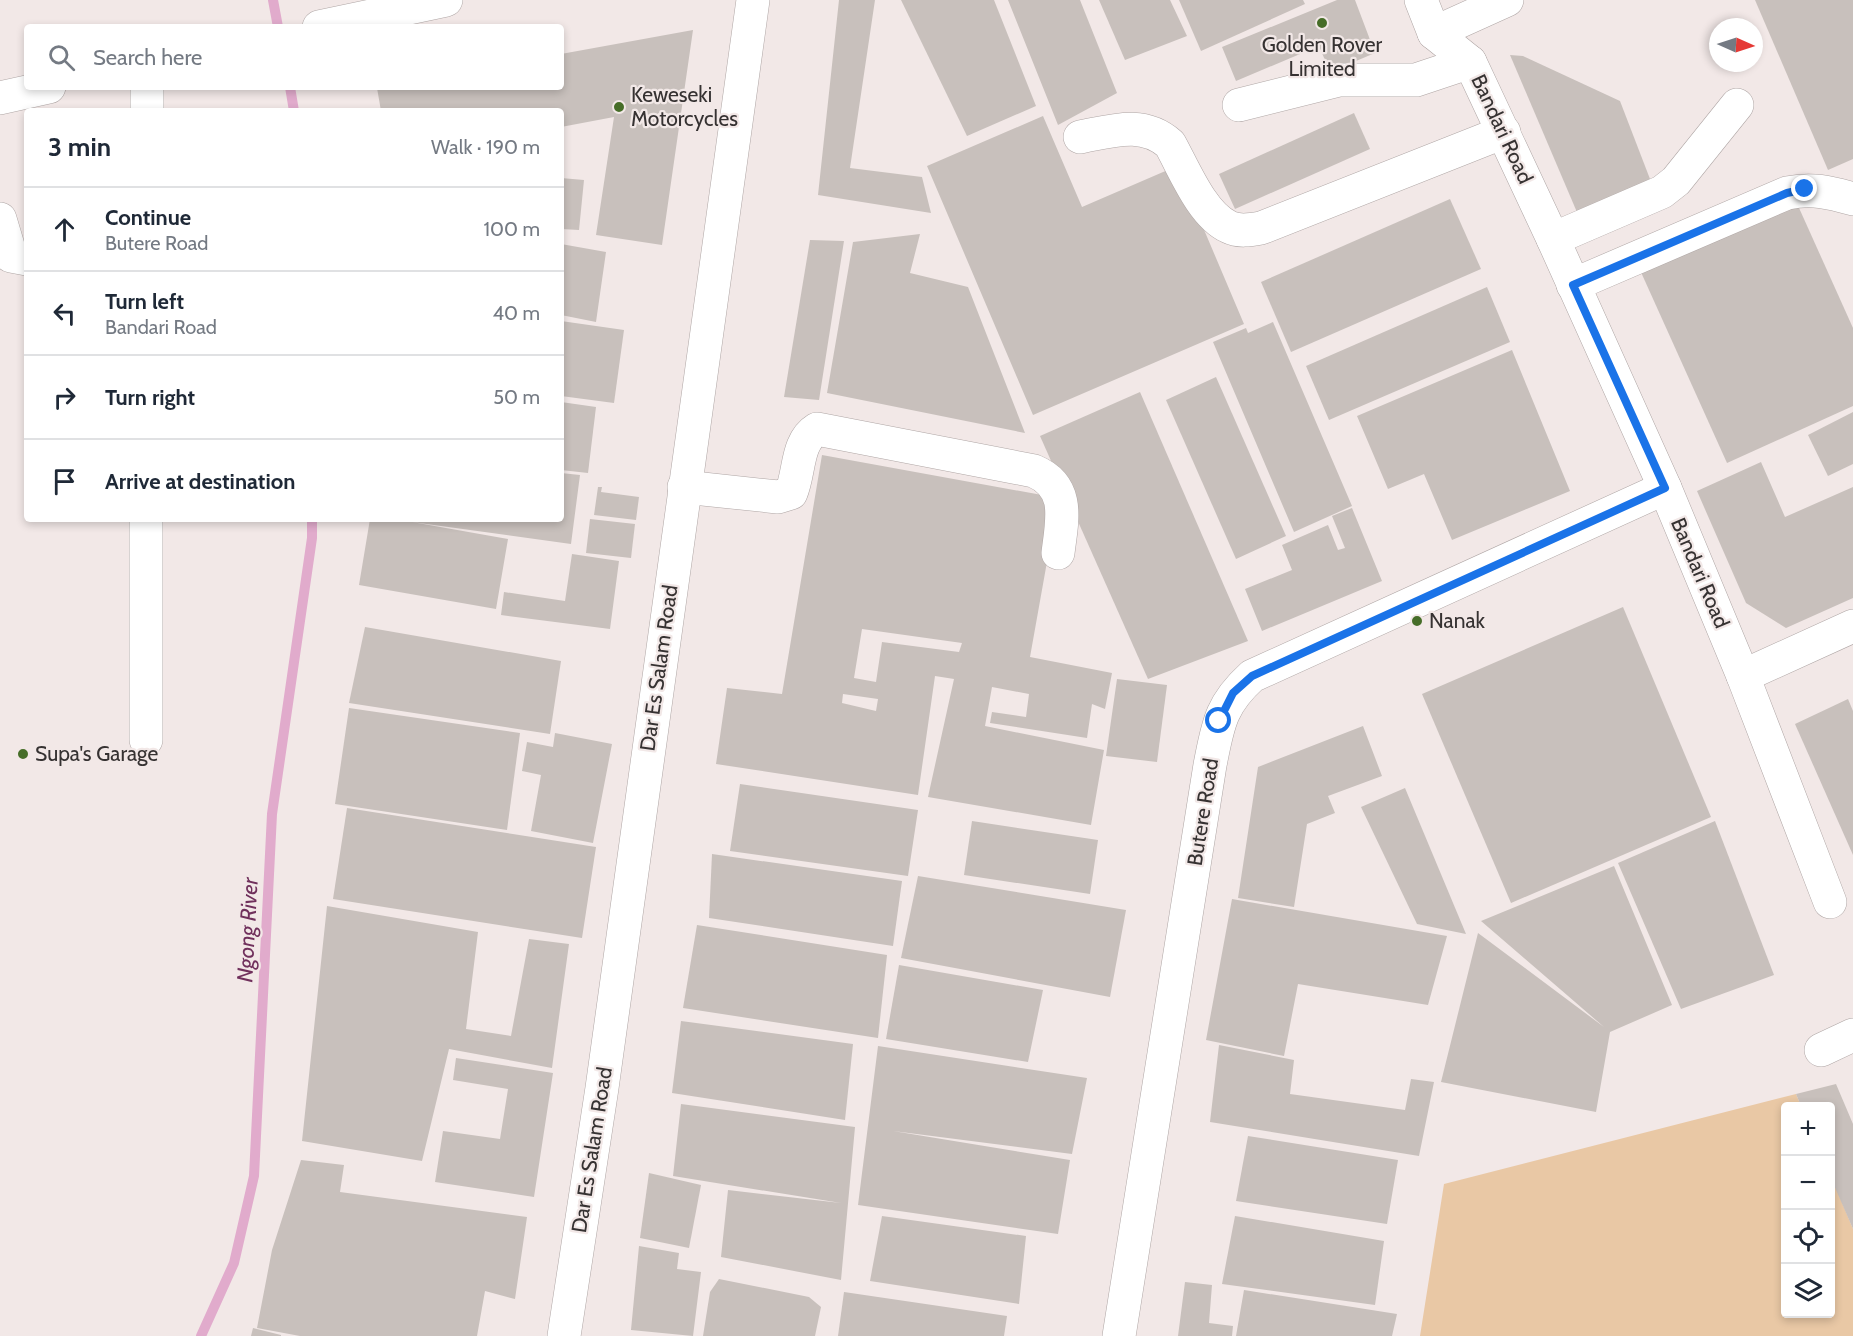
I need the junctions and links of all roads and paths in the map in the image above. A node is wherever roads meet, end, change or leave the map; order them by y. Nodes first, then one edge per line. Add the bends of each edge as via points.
1 (446, 0) edge
2 (753, 0) edge
3 (1421, 0) edge
4 (1507, 0) edge
5 (347, 17) edge
6 (1434, 33) junction
7 (1470, 62) junction
8 (36, 90) edge
9 (147, 90) edge
10 (0, 98) edge
11 (1239, 105) dead end
12 (1737, 105) dead end
13 (147, 108) edge
14 (1504, 132) junction
15 (1080, 137) dead end
16 (1853, 199) edge
17 (0, 219) edge
18 (1552, 239) junction
19 (24, 258) edge
20 (1573, 285) junction
21 (684, 487) junction
22 (1665, 488) junction
23 (146, 522) edge
24 (1058, 553) dead end
25 (1853, 626) edge
26 (1743, 676) junction
27 (146, 740) dead end
28 (1830, 902) dead end
29 (1853, 1035) edge
30 (1821, 1050) dead end
31 (564, 1336) edge
32 (1119, 1336) edge

1 - 5 street
2 - 21 street, Dar Es Salam Road
3 - 6 street, Bandari Road
4 - 6 street
6 - 7 street, Bandari Road
7 - 11 street via 1416,80 1339,80
7 - 14 street, Bandari Road
8 - 10 street
9 - 13 street
12 - 18 street via 1676,181 1662,192
14 - 15 street via 1245,231 1230,229 1209,214 1170,144 1162,137 1145,129 1130,128
14 - 18 street, Bandari Road
16 - 20 street via 1825,190 1787,193
17 - 19 street via 11,256
18 - 20 street, Bandari Road
20 - 22 street, Bandari Road
21 - 24 street via 778,497 791,493 803,446 808,435 817,429 1046,476 1054,484 1063,509
21 - 31 street, Dar Es Salam Road
22 - 26 street, Bandari Road
22 - 32 street, Butere Road via 1252,676 1233,693 1219,721 1210,765
23 - 27 street
25 - 26 street
26 - 28 street, Bandari Road
29 - 30 street

